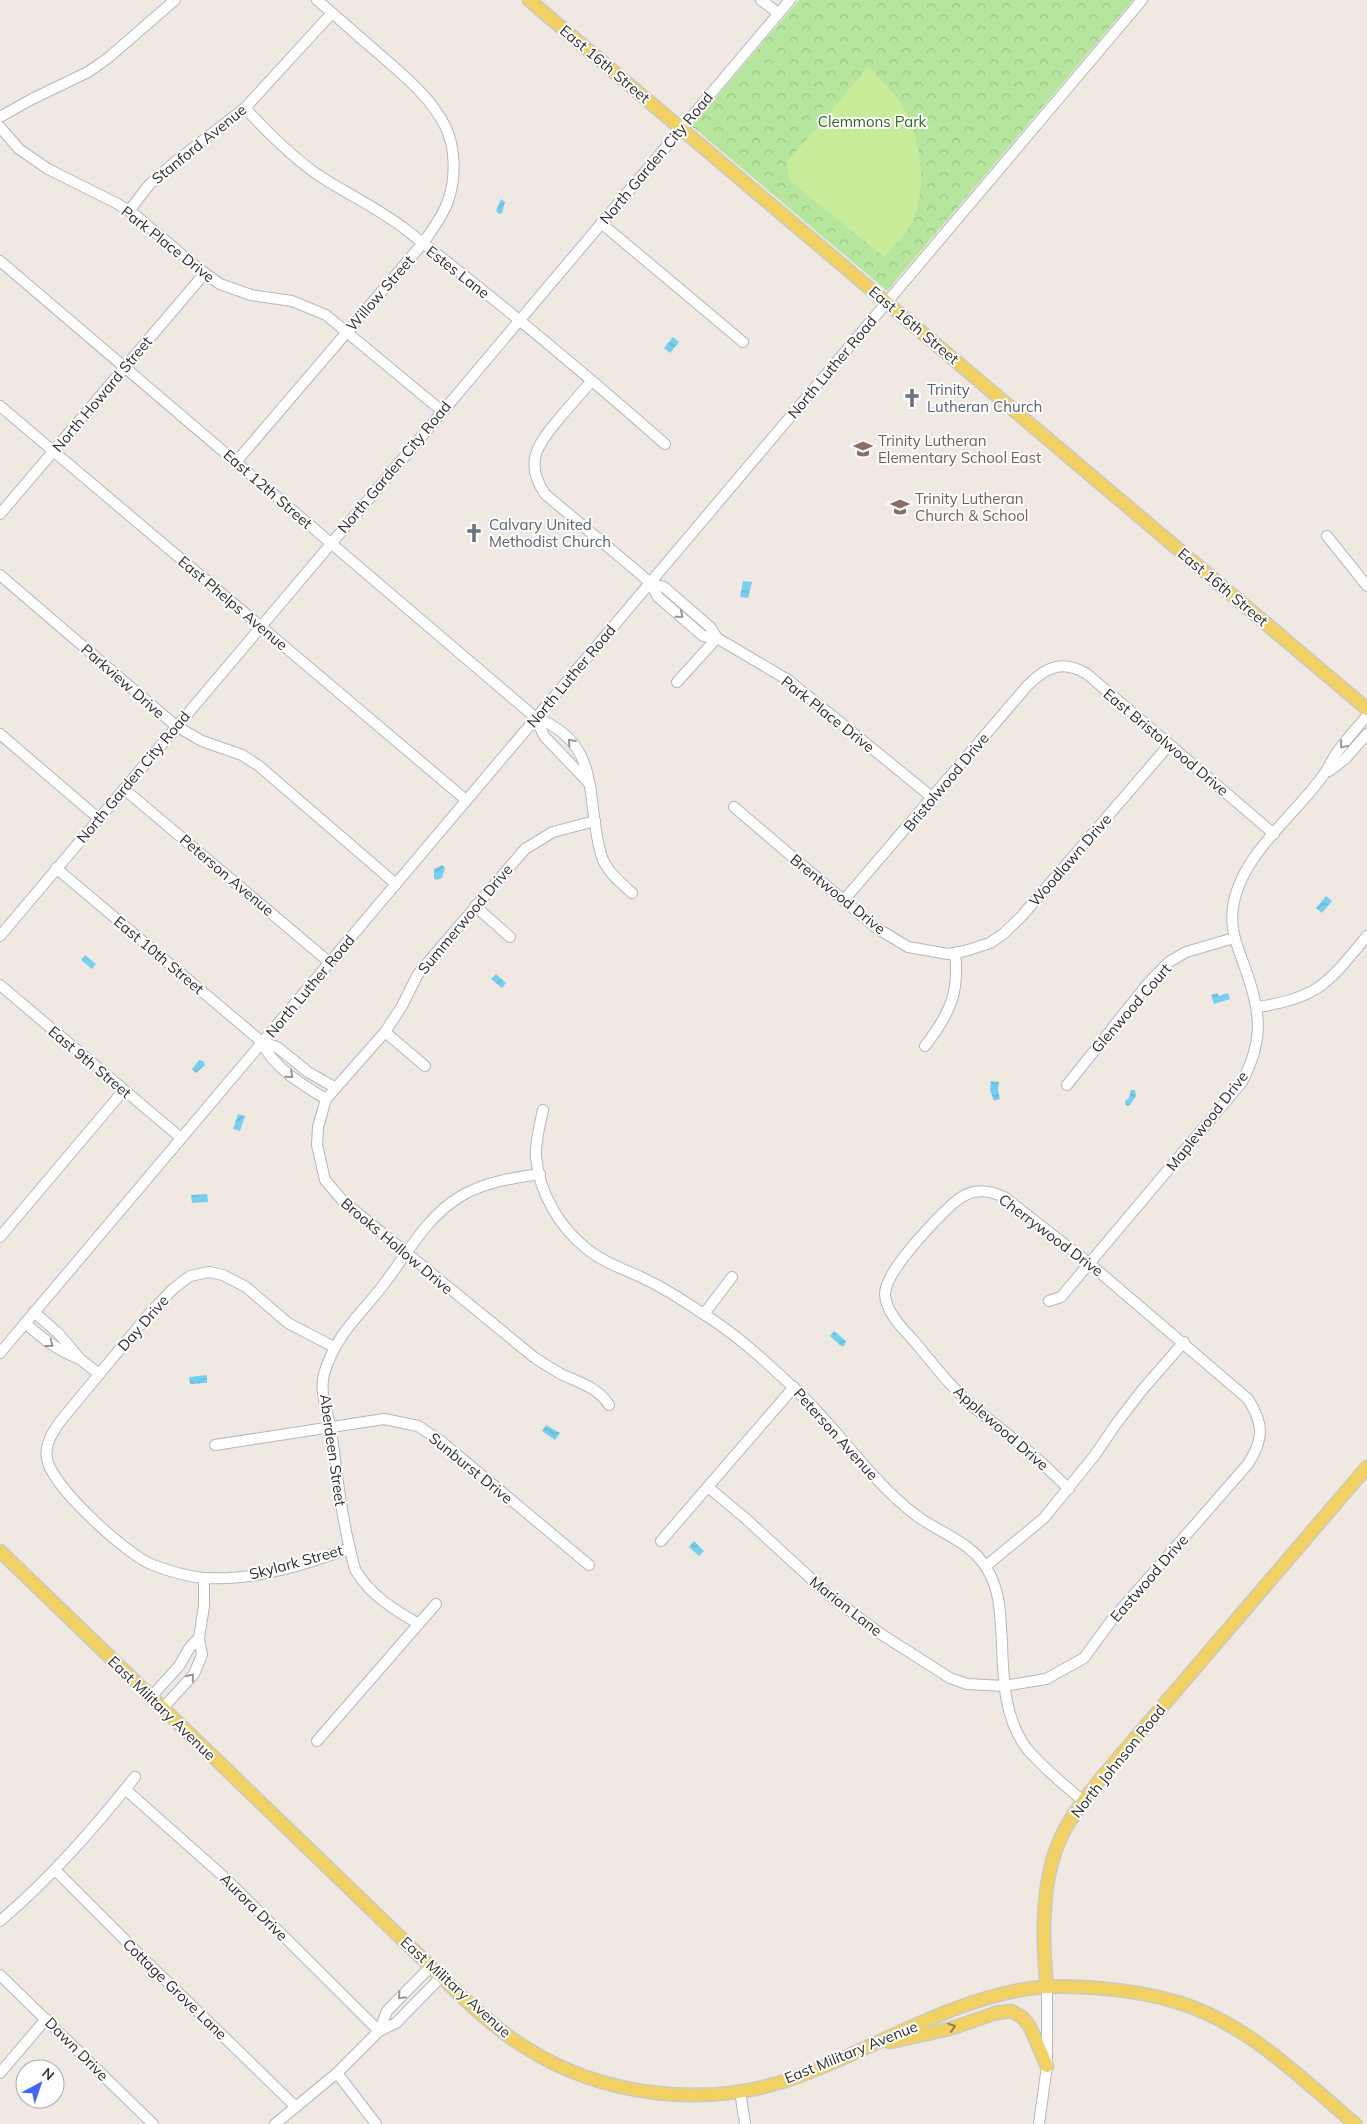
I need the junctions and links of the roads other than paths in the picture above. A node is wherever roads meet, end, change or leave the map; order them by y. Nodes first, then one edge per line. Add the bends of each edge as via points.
1 (175, 0) edge
2 (317, 0) edge
3 (529, 0) edge
4 (761, 0) edge
5 (790, 0) edge
6 (1142, 0) edge
7 (332, 13) junction
8 (778, 13) junction
9 (245, 108) junction
10 (0, 117) edge
11 (0, 127) edge
12 (681, 128) junction
13 (129, 211) junction
14 (601, 224) junction
15 (423, 244) junction
16 (0, 261) edge
17 (205, 273) junction
18 (887, 302) junction
19 (519, 319) junction
20 (346, 332) junction
21 (743, 342) dead end
22 (125, 366) junction
23 (591, 382) junction
24 (0, 406) edge
25 (442, 411) junction
26 (665, 444) dead end
27 (54, 451) junction
28 (236, 462) junction
29 (0, 514) edge
30 (1327, 536) dead end
31 (331, 543) junction
32 (0, 575) edge
33 (650, 583) junction
34 (1367, 586) edge
35 (261, 626) junction
36 (716, 638) junction
37 (1052, 668) joint
38 (677, 682) dead end
39 (1367, 709) edge
40 (1367, 716) edge
41 (536, 718) junction
42 (176, 726) junction
43 (0, 734) edge
44 (1367, 734) edge
45 (1169, 745) junction
46 (1322, 777) junction
47 (588, 782) junction
48 (124, 788) junction
49 (932, 798) junction
50 (466, 800) junction
51 (734, 807) dead end
52 (98, 818) junction
53 (595, 821) junction
54 (1274, 834) junction
55 (56, 868) junction
56 (396, 884) junction
57 (632, 893) dead end
58 (844, 900) junction
59 (475, 906) junction
60 (0, 936) edge
61 (1367, 936) edge
62 (510, 937) dead end
63 (1234, 938) junction
64 (955, 953) junction
65 (329, 962) junction
66 (0, 985) edge
67 (1258, 1007) junction
68 (385, 1032) junction
69 (262, 1042) junction
70 (925, 1046) dead end
71 (425, 1066) dead end
72 (1067, 1084) dead end
73 (336, 1088) junction
74 (124, 1090) junction
75 (326, 1099) junction
76 (543, 1110) dead end
77 (181, 1138) junction
78 (540, 1174) junction
79 (0, 1237) edge
80 (406, 1253) junction
81 (1090, 1264) junction
82 (732, 1277) dead end
83 (885, 1293) joint
84 (1049, 1301) dead end
85 (34, 1312) junction
86 (704, 1314) junction
87 (24, 1324) junction
88 (1184, 1342) junction
89 (334, 1347) junction
90 (0, 1353) edge
91 (80, 1359) junction
92 (98, 1374) junction
93 (794, 1387) junction
94 (609, 1404) dead end
95 (330, 1427) junction
96 (1260, 1428) joint
97 (215, 1445) dead end
98 (1367, 1467) edge
99 (708, 1487) junction
100 (1069, 1489) junction
101 (84, 1510) joint
102 (661, 1541) dead end
103 (350, 1548) junction
104 (0, 1551) edge
105 (589, 1565) dead end
106 (986, 1566) junction
107 (204, 1578) junction
108 (436, 1604) dead end
109 (419, 1624) junction
110 (200, 1638) junction
111 (1004, 1686) junction
112 (151, 1697) junction
113 (163, 1708) junction
114 (317, 1741) dead end
115 (135, 1777) dead end
116 (125, 1790) junction
117 (1083, 1801) junction
118 (55, 1870) junction
119 (0, 1921) edge
120 (431, 1966) junction
121 (0, 1975) edge
122 (441, 1977) junction
123 (1047, 1987) junction
124 (46, 2018) junction
125 (379, 2031) junction
126 (870, 2046) junction
127 (1047, 2066) junction
128 (336, 2073) junction
129 (0, 2074) edge
130 (740, 2091) junction
131 (296, 2107) junction
132 (153, 2124) edge
133 (275, 2124) edge
134 (376, 2124) edge
135 (745, 2124) edge
136 (1039, 2124) edge
137 (1355, 2124) edge

1 - 10 street via 88,72
2 - 7 street, Willow Street
3 - 12 main road, East 16th Street
4 - 8 street
5 - 8 street, North Garden City Road
6 - 18 street, North Luther Road
7 - 9 street, Stanford Avenue
7 - 15 street, Willow Street via 408,80 446,127 453,162 452,184 448,201
8 - 12 street, North Garden City Road
9 - 13 street, Stanford Avenue via 148,185
9 - 15 street, Estes Lane via 287,150 318,174 378,209
11 - 13 street, Park Place Drive via 19,148 48,169
12 - 14 street, North Garden City Road
12 - 18 main road, East 16th Street
13 - 17 street, Park Place Drive
14 - 19 street, North Garden City Road
14 - 21 street
15 - 19 street, Estes Lane
15 - 20 street, Willow Street
16 - 22 street, East 12th Street
17 - 20 street, Park Place Drive via 238,292 309,307
17 - 22 street, North Howard Street
18 - 33 street, North Luther Road
18 - 39 main road, East 16th Street
19 - 23 street, Estes Lane
19 - 25 street, North Garden City Road
20 - 25 street, Park Place Drive
20 - 28 street, Willow Street
22 - 27 street, North Howard Street
22 - 28 street, East 12th Street
23 - 26 street, Estes Lane
23 - 33 street, Park Place Drive via 538,448 534,465 537,481 554,503
24 - 27 street, East Phelps Avenue
25 - 31 street, North Garden City Road
27 - 29 street, North Howard Street
27 - 35 street, East Phelps Avenue
28 - 31 street, East 12th Street
30 - 34 street
31 - 35 street, North Garden City Road
31 - 41 street, East 12th Street
32 - 42 street, Parkview Drive
33 - 36 street, Park Place Drive via 664,587 710,627
33 - 41 street, North Luther Road
35 - 42 street, North Garden City Road
35 - 50 street, East Phelps Avenue
36 - 38 street
36 - 49 street, Park Place Drive via 788,680
37 - 45 street, East Bristolwood Drive via 1067,666 1087,674
37 - 49 street, Bristolwood Drive via 1039,674 1028,685
40 -> 46 street, Maplewood Drive via 1337,752
41 - 47 street, East 12th Street via 544,736
47 -> 41 street, East 12th Street via 585,762 579,751 551,723
41 - 50 street, North Luther Road
42 - 48 street, North Garden City Road
42 - 56 street, Parkview Drive via 202,741 242,755 259,766
43 - 52 street
44 - 46 street, Maplewood Drive via 1345,759
45 - 54 street, East Bristolwood Drive
45 - 64 street, Woodlawn Drive via 1021,917 990,943
46 - 54 street, Maplewood Drive
47 - 53 street, East 12th Street
48 - 52 street, North Garden City Road
48 - 65 street, Peterson Avenue
49 - 58 street, Bristolwood Drive
50 - 56 street, North Luther Road
51 - 58 street, Brentwood Drive
52 - 55 street, North Garden City Road
53 - 57 street, East 12th Street via 601,856 609,871
53 - 59 street, Summerwood Drive via 538,839 524,849
54 - 63 street, Maplewood Drive via 1248,866 1237,889 1233,907
55 - 60 street, North Garden City Road
55 - 69 street, East 10th Street
56 - 65 street, North Luther Road
58 - 64 street, Brentwood Drive via 875,927 908,947
59 - 62 street
59 - 68 street, Summerwood Drive via 418,974
61 - 67 street via 1322,987 1283,1004
63 - 67 street, Maplewood Drive
63 - 72 street, Glenwood Court via 1186,952 1169,962 1149,982
64 - 70 street via 956,977 950,1009
65 - 69 street, North Luther Road
66 - 74 street, East 9th Street
67 - 81 street, Maplewood Drive via 1257,1045 1242,1082
68 - 71 street
68 - 73 street, Summerwood Drive
69 - 73 street via 277,1047 308,1072
69 -> 75 street via 267,1055 298,1082
69 - 77 street, North Luther Road
73 - 75 street, Summerwood Drive
74 - 77 street, East 9th Street
74 - 79 street
75 - 80 street, Brooks Hollow Drive via 317,1145 325,1180 343,1201
76 - 78 street, Peterson Avenue via 536,1156
77 - 85 street, North Luther Road
78 - 80 street, Aberdeen Street via 496,1181 461,1196 441,1210
78 - 86 street, Peterson Avenue via 543,1190 553,1209 586,1249
80 - 89 street, Aberdeen Street
80 - 94 street, Brooks Hollow Drive via 535,1358 596,1390
81 - 83 street, Cherrywood Drive via 1004,1197 991,1191 977,1190 954,1201 927,1229 888,1282
81 - 84 street, Maplewood Drive via 1061,1297
81 - 88 street, Cherrywood Drive
82 - 86 street
83 - 100 street, Applewood Drive via 894,1318 950,1384
85 - 87 street, North Luther Road
85 - 91 street via 60,1334
86 - 93 street, Peterson Avenue
87 - 90 street, North Luther Road
87 -> 91 street via 63,1353
88 - 96 street, Cherrywood Drive via 1248,1399
88 - 100 street via 1142,1389
89 - 92 street, Day Drive via 288,1323 246,1287 209,1272 190,1276 174,1288
89 - 95 street, Aberdeen Street via 323,1377
91 - 92 street
92 - 101 street, Day Drive via 54,1429 47,1450 55,1478
93 - 99 street
93 - 106 street, Peterson Avenue via 891,1494 917,1516 976,1554
95 - 97 street, Sunburst Drive
95 - 103 street, Aberdeen Street via 344,1528
95 - 105 street, Sunburst Drive via 384,1419 418,1426 442,1442
96 - 111 street, Eastwood Drive via 1260,1440 1248,1464 1111,1621 1084,1658 1046,1678
98 - 117 main road, North Johnson Road
99 - 102 street
99 - 111 street, Marian Lane via 830,1596 881,1634 950,1678 967,1684
100 - 106 street via 1044,1518
101 - 107 street, Skylark Street via 137,1556 153,1565
103 - 107 street, Skylark Street via 244,1577
103 - 109 street, Aberdeen Street via 355,1569 365,1584
104 - 112 main road, East Military Avenue
106 - 111 street, Peterson Avenue via 1000,1604
107 - 110 street
108 - 109 street
109 - 114 street
110 - 112 street
113 -> 110 street via 197,1669 202,1655
111 - 117 street, Peterson Avenue via 1015,1729 1027,1749
112 - 113 main road, East Military Avenue
113 - 120 main road, East Military Avenue
115 - 116 street
116 - 118 street
116 - 125 street, Aurora Drive via 223,1876
117 - 123 main road, North Johnson Road via 1062,1835 1054,1857 1044,1920
118 - 119 street
118 - 131 street, Cottage Grove Lane
120 - 122 main road, East Military Avenue
120 -> 125 street via 387,2011
121 - 124 street, Dawn Drive
122 - 125 street via 396,2023
122 - 130 main road, East Military Avenue via 522,2046 577,2073 640,2091 693,2095
123 - 126 main road, East Military Avenue via 973,2002
123 - 127 street, North Johnson Road
123 - 137 main road, East Military Avenue via 1130,1993 1177,2002 1215,2018 1256,2042
124 - 129 street
124 - 132 street, Dawn Drive
125 - 128 street
126 -> 127 main road via 911,2039 1011,2011 1030,2027
126 - 130 main road, East Military Avenue via 794,2078
127 - 136 street, North Johnson Road
128 - 131 street
128 - 134 street
130 - 135 street
131 - 133 street

